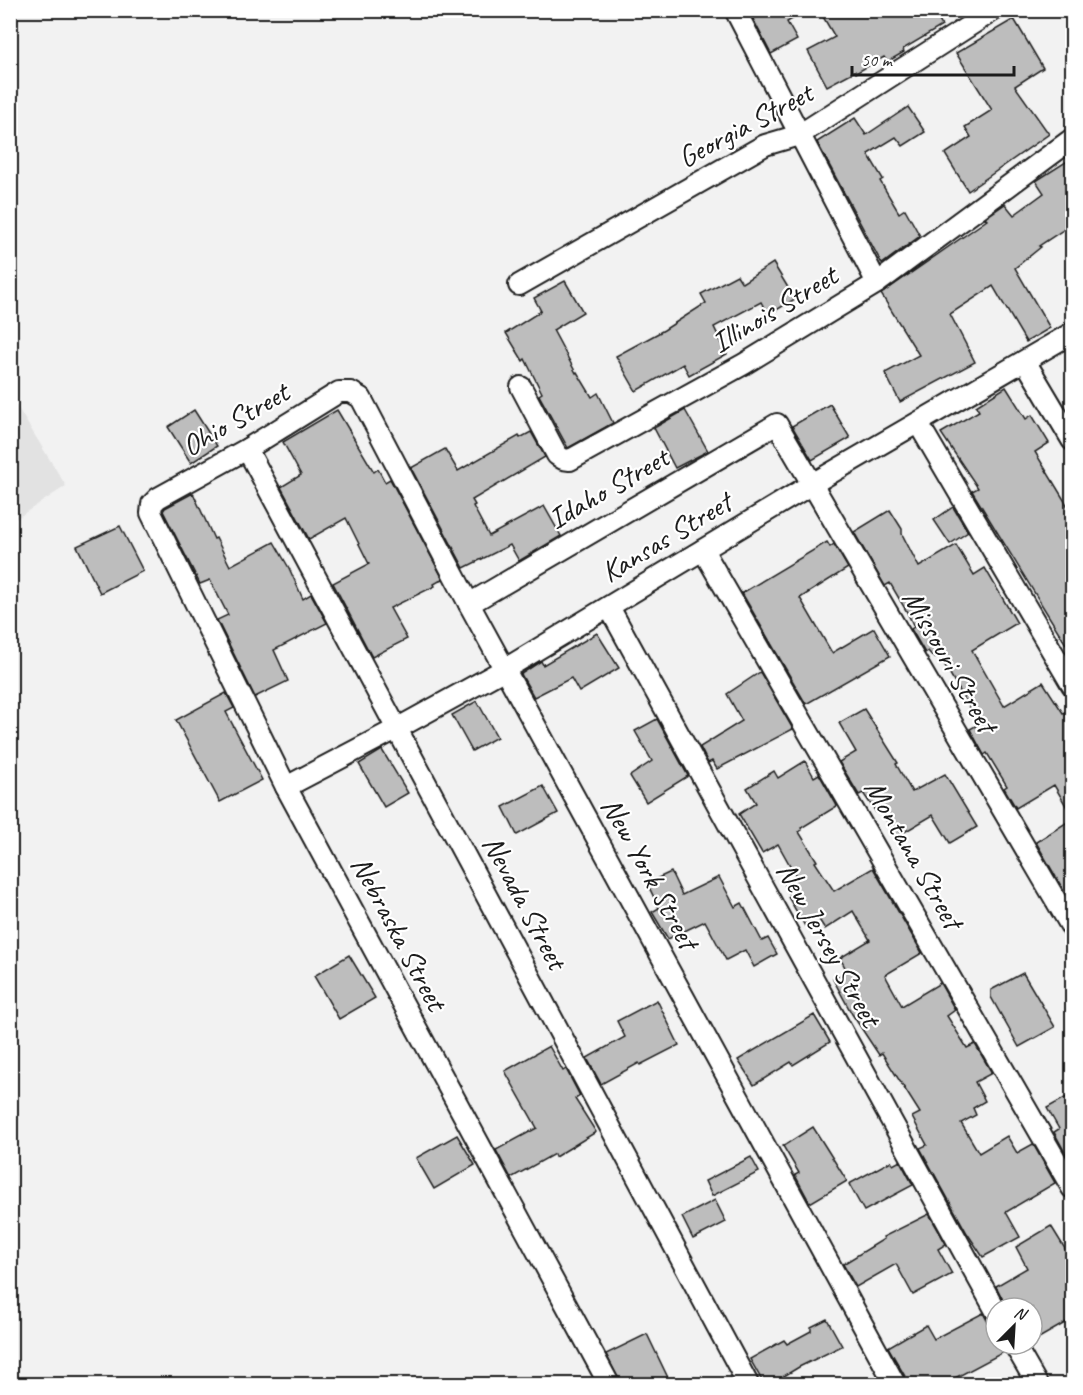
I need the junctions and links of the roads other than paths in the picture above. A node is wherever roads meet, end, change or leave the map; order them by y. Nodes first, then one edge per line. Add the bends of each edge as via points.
1 (735, 10) edge
2 (994, 10) edge
3 (799, 135) junction
4 (1072, 139) edge
5 (877, 283) junction
6 (519, 285) dead end
7 (1072, 333) edge
8 (1025, 361) junction
9 (521, 387) dead end
10 (351, 392) joint
11 (918, 423) junction
12 (777, 424) joint
13 (1072, 440) edge
14 (247, 449) junction
15 (812, 484) junction
16 (152, 504) joint
17 (703, 550) junction
18 (469, 603) junction
19 (609, 606) junction
20 (505, 669) junction
21 (1072, 685) edge
22 (398, 728) junction
23 (286, 787) junction
24 (1072, 928) edge
25 (1072, 1188) edge
26 (988, 1296) edge
27 (1021, 1356) edge
28 (609, 1384) edge
29 (748, 1384) edge
30 (895, 1384) edge
31 (1037, 1384) edge

1 - 3 street
2 - 3 street, Georgia Street
3 - 5 street
3 - 6 street, Georgia Street via 765,144
4 - 5 street, Illinois Street
5 - 9 street, Illinois Street via 744,364 570,460 557,455
7 - 8 street, Kansas Street
8 - 11 street, Kansas Street
8 - 13 street
10 - 14 street, Ohio Street via 339,393
10 - 18 street, New York Street via 361,398
11 - 15 street, Kansas Street
11 - 21 street
12 - 15 street, Missouri Street
12 - 18 street, Idaho Street
14 - 16 street, Ohio Street
14 - 22 street, Nevada Street
15 - 17 street, Kansas Street
15 - 24 street, Missouri Street
16 - 23 street, Nebraska Street via 151,513
17 - 19 street, Kansas Street
17 - 25 street, Montana Street
18 - 20 street, New York Street
19 - 20 street, Kansas Street
19 - 26 street, New Jersey Street
20 - 22 street, Kansas Street
20 - 30 street, New York Street
22 - 23 street, Kansas Street
22 - 29 street, Nevada Street
23 - 28 street, Nebraska Street
27 - 31 street

